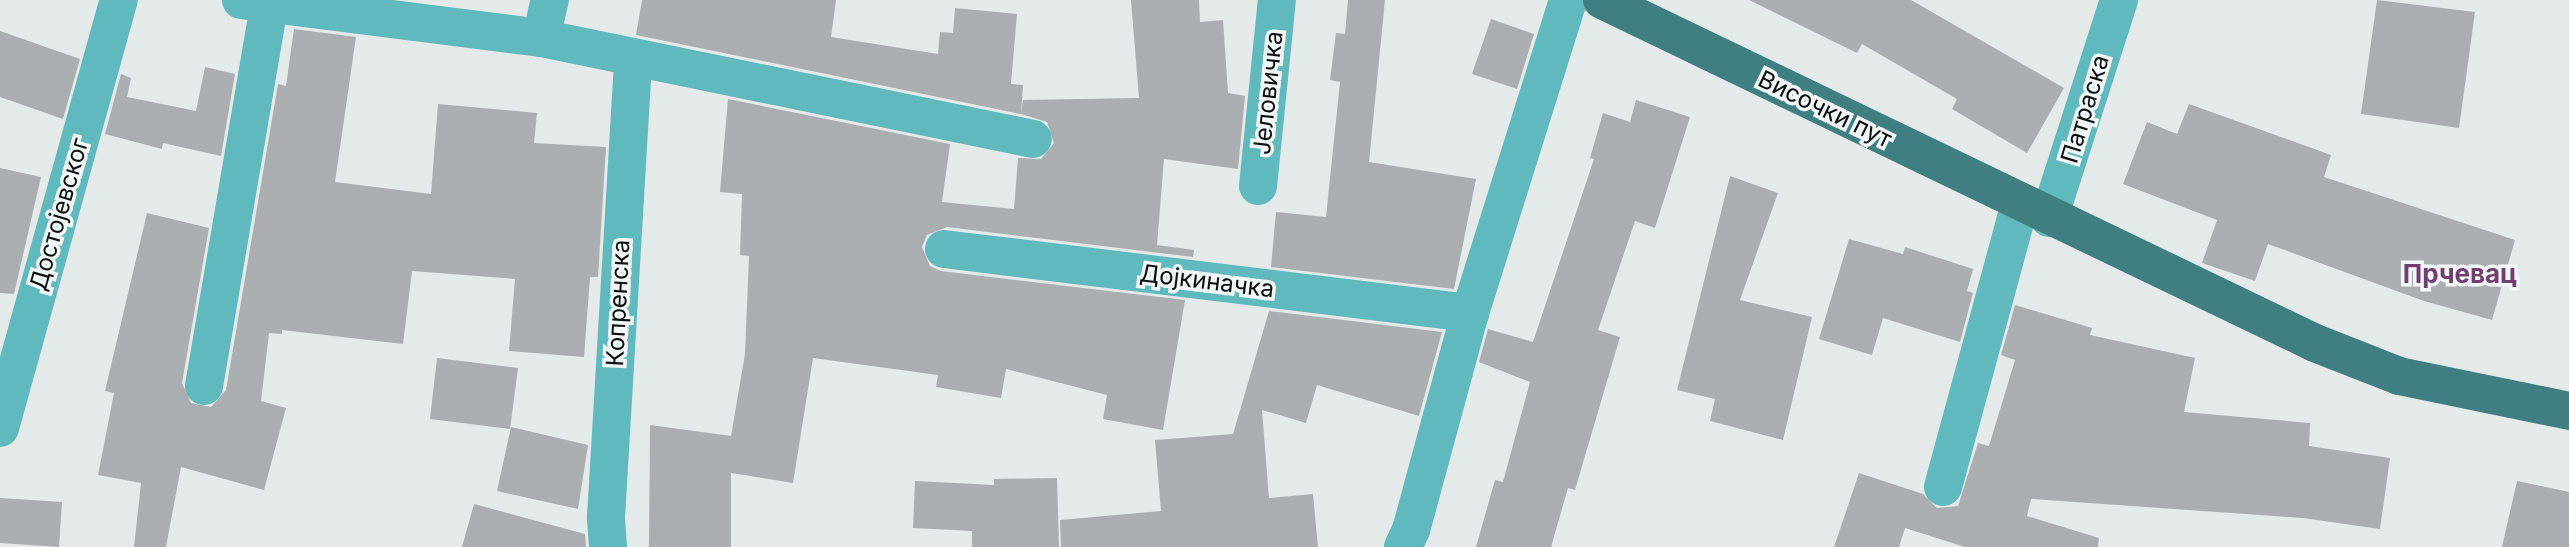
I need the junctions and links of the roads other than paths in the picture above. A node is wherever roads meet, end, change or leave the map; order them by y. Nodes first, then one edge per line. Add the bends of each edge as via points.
1 (119, 0) edge
2 (550, 0) edge
3 (1277, 0) edge
4 (1568, 0) edge
5 (1602, 0) edge
6 (2119, 0) edge
7 (255, 2) edge
8 (541, 38) junction
9 (633, 58) junction
10 (1033, 139) dead end
11 (1258, 186) dead end
12 (2034, 211) junction
13 (944, 249) dead end
14 (1469, 313) junction
15 (204, 386) dead end
16 (2569, 411) edge
17 (0, 428) edge
18 (1942, 487) dead end
19 (608, 547) edge
20 (1402, 547) edge

1 - 17 street, Достојевског
2 - 8 street
3 - 11 street, Јеловичка
4 - 14 street
5 - 12 main road, Височки пут
6 - 12 street, Патраска
7 - 8 street
7 - 15 street
8 - 9 street
9 - 10 street
9 - 19 street, Копренска via 606,517
12 - 16 main road, Височки пут via 2277,326 2399,376
12 - 18 street, Патраска
13 - 14 street, Дојкиначка
14 - 20 street via 1411,530

